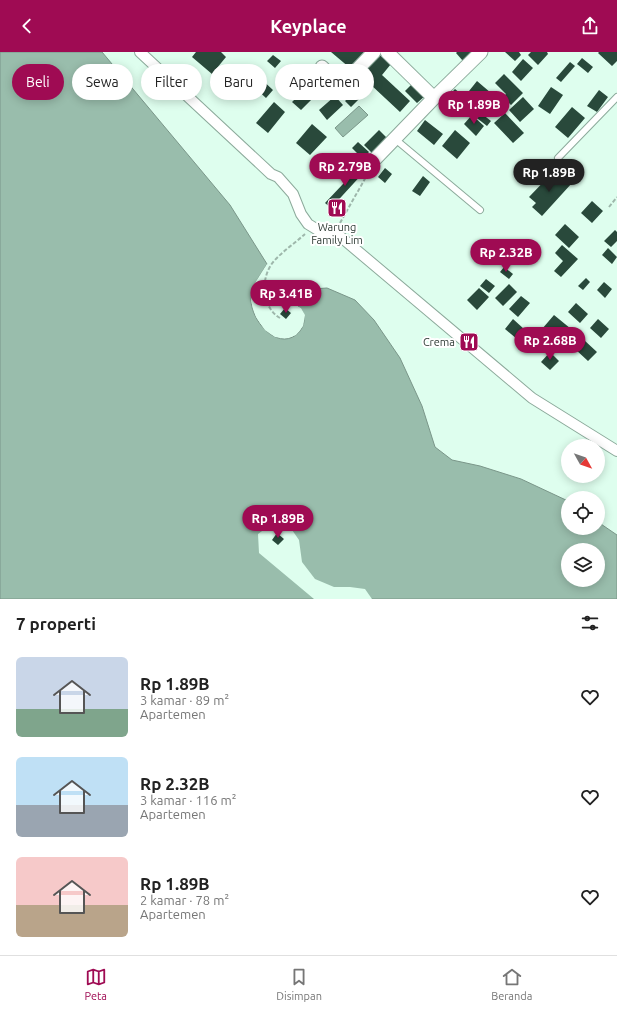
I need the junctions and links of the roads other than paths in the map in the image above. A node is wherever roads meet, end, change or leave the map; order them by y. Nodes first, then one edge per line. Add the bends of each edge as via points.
1 (140, 52) edge
2 (374, 52) edge
3 (387, 52) edge
4 (481, 52) edge
5 (362, 64) edge
6 (617, 97) edge
7 (434, 98) junction
8 (394, 139) junction
9 (376, 158) road end
10 (558, 158) dead end
11 (480, 210) dead end
12 (617, 452) edge

1 - 12 street via 270,174 278,177 293,194 308,224 322,232 335,232 532,398
2 - 5 street
3 - 7 street
4 - 7 street
6 - 10 lane
7 - 8 street
8 - 9 street
8 - 11 lane

